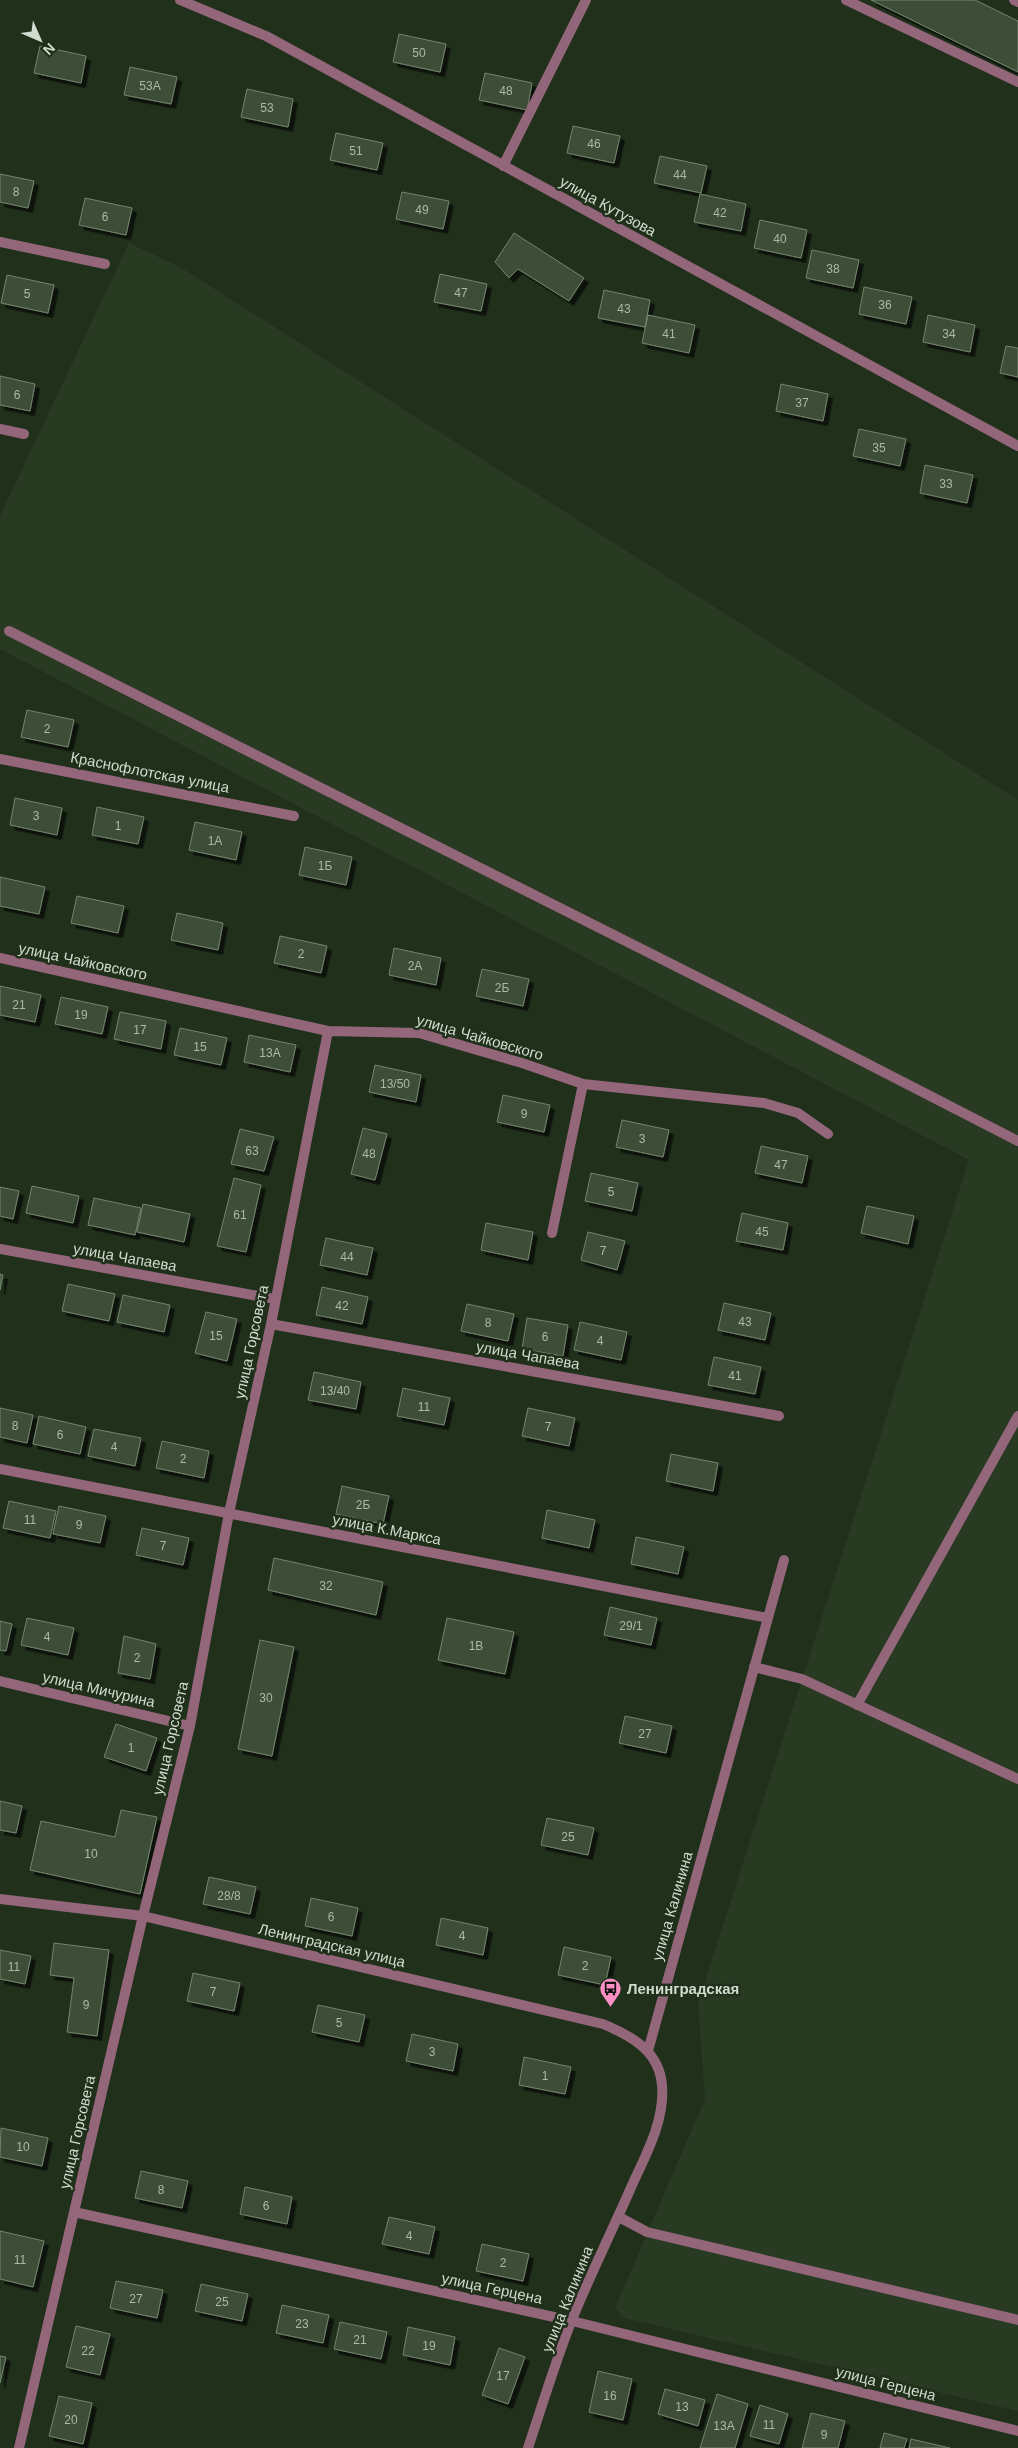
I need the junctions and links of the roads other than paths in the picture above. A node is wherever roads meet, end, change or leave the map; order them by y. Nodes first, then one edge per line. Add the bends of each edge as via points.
1 (180, 0) edge
2 (586, 0) edge
3 (846, 0) edge
4 (1014, 0) edge
5 (1018, 2) edge
6 (1018, 82) edge
7 (503, 166) junction
8 (0, 242) edge
9 (105, 264) dead end
10 (0, 429) edge
11 (24, 434) dead end
12 (1018, 446) edge
13 (9, 631) dead end
14 (0, 758) edge
15 (294, 816) dead end
16 (0, 958) edge
17 (328, 1030) junction
18 (583, 1084) junction
19 (828, 1134) dead end
20 (1018, 1141) edge
21 (552, 1233) dead end
22 (0, 1249) edge
23 (275, 1299) junction
24 (271, 1324) junction
25 (779, 1416) dead end
26 (1018, 1416) edge
27 (0, 1469) edge
28 (229, 1514) junction
29 (784, 1560) dead end
30 (768, 1618) junction
31 (754, 1667) junction
32 (0, 1682) edge
33 (857, 1705) junction
34 (190, 1726) junction
35 (1018, 1779) edge
36 (0, 1899) edge
37 (143, 1916) junction
38 (648, 2051) junction
39 (74, 2212) junction
40 (618, 2217) junction
41 (1018, 2320) edge
42 (572, 2321) junction
43 (1018, 2431) edge
44 (19, 2448) edge
45 (528, 2448) edge

1 - 7 street, улица Кутузова via 266,36
2 - 7 street
3 - 6 street
4 - 5 street
7 - 12 street, улица Кутузова
8 - 9 street
10 - 11 street
13 - 20 street
14 - 15 street, Краснофлотская улица
16 - 17 street, улица Чайковского
17 - 18 street, улица Чайковского via 418,1033
17 - 23 street, улица Горсовета
18 - 19 street, улица Чайковского via 764,1103 798,1113
18 - 21 street
22 - 23 street, улица Чапаева
23 - 24 street, улица Горсовета
24 - 25 street, улица Чапаева
24 - 28 street, улица Горсовета
26 - 33 street
27 - 28 street, улица К.Маркса
28 - 30 street, улица К.Маркса
28 - 34 street, улица Горсовета
29 - 30 street, улица Калинина
30 - 31 street, улица Калинина
31 - 33 street via 802,1679
31 - 38 street, улица Калинина
32 - 34 street, улица Мичурина
33 - 35 street
34 - 37 street, улица Горсовета
36 - 37 street, Ленинградская улица
37 - 38 street, Ленинградская улица via 603,2024 629,2035
37 - 39 street, улица Горсовета
38 - 40 street, улица Калинина via 657,2065 662,2085 662,2110 652,2142
39 - 42 street, улица Герцена
39 - 44 street, улица Горсовета
40 - 41 street via 647,2232
40 - 42 street, улица Калинина
42 - 43 street, улица Герцена
42 - 45 street, улица Калинина

